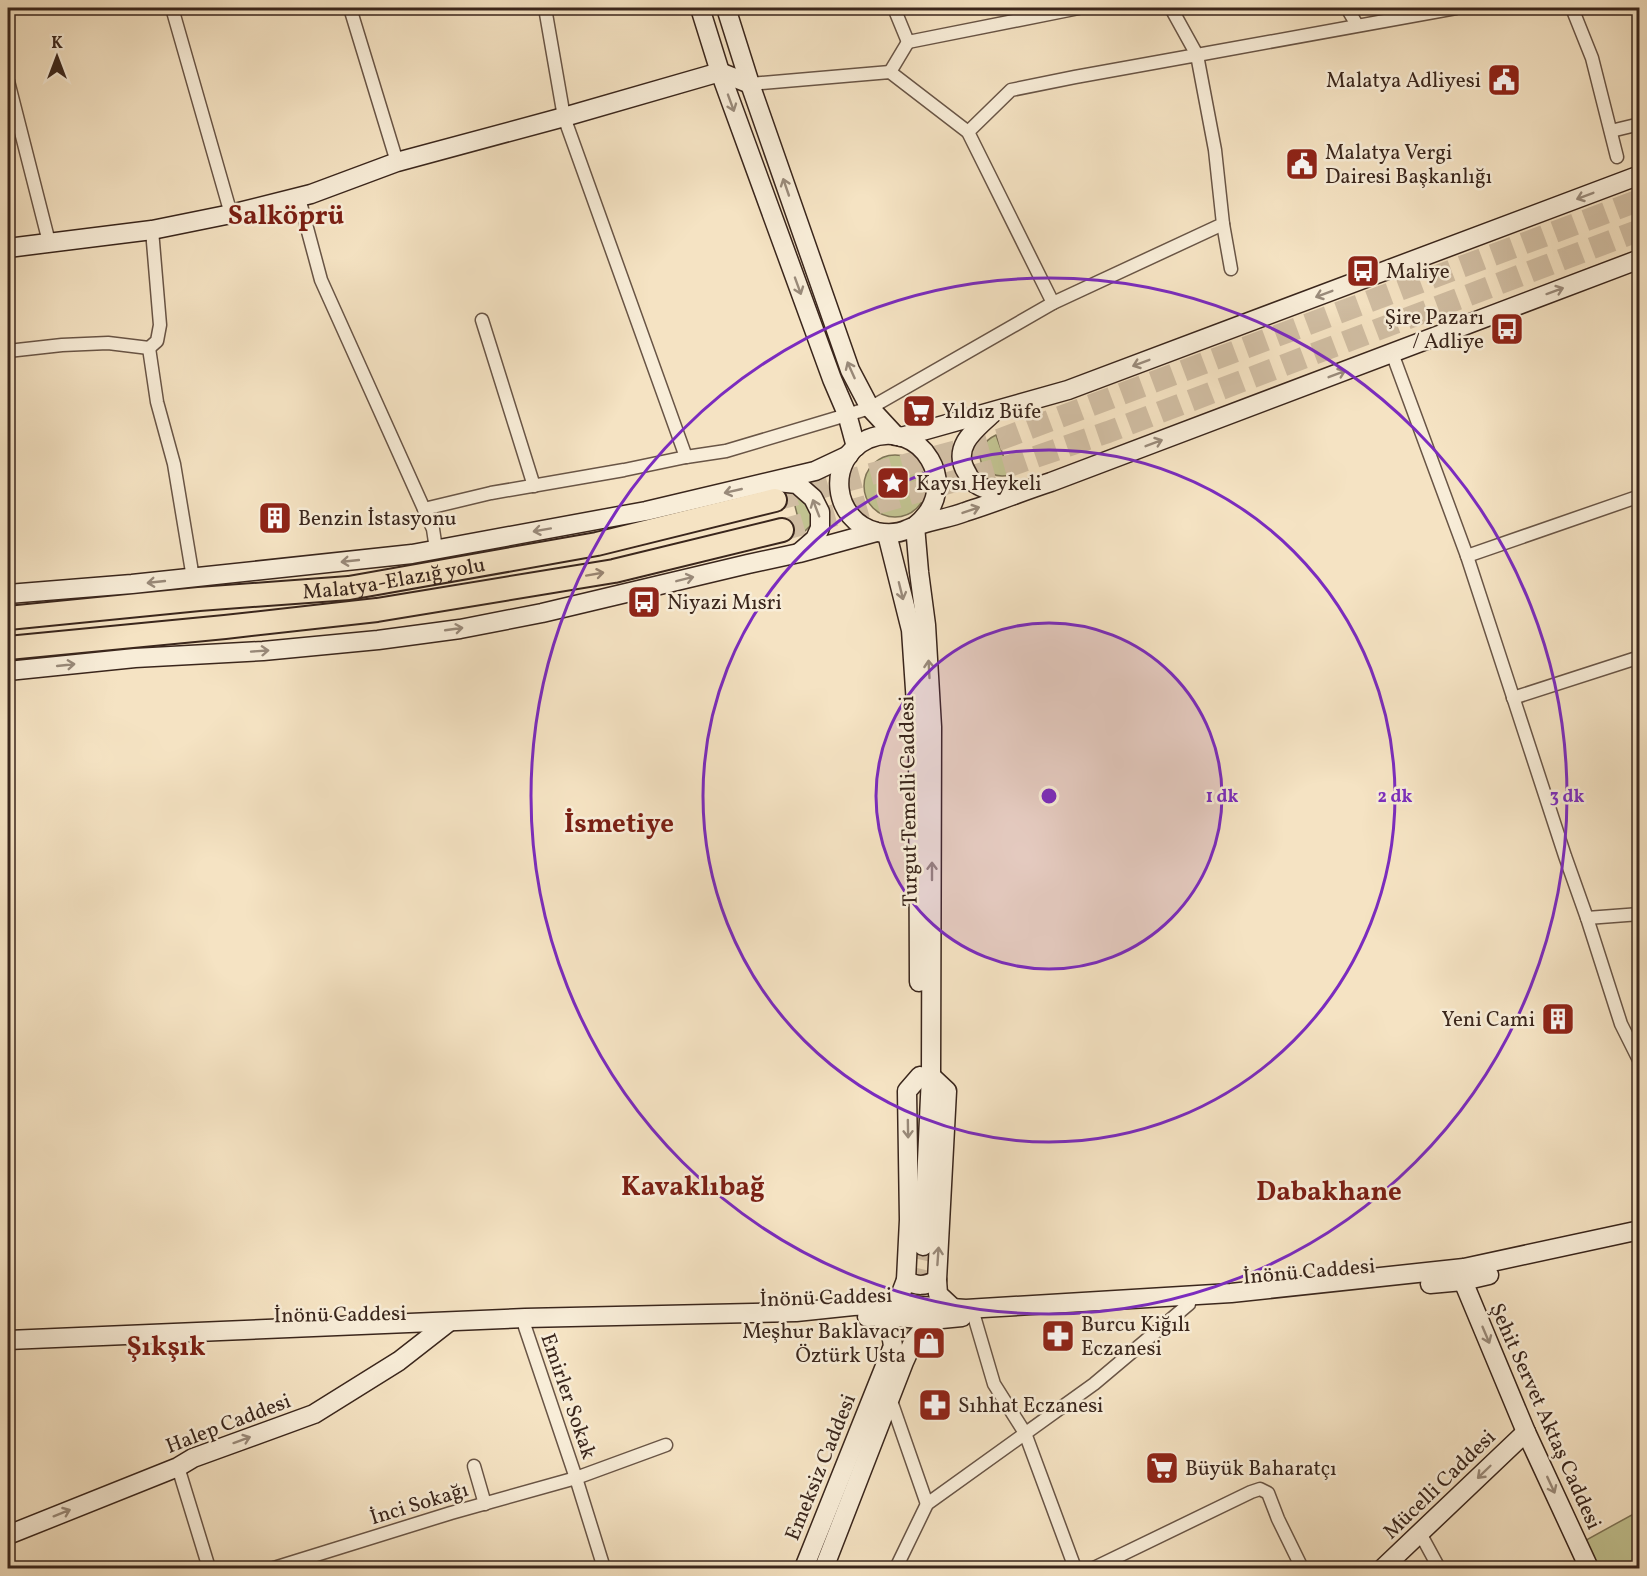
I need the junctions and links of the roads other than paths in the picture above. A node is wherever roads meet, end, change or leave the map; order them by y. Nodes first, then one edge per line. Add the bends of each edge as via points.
1 (172, 8) edge
2 (350, 8) edge
3 (545, 8) edge
4 (700, 8) edge
5 (726, 8) edge
6 (894, 8) edge
7 (1079, 8) edge
8 (1171, 8) edge
9 (1347, 8) edge
10 (1456, 8) edge
11 (1572, 8) edge
12 (1357, 25) junction
13 (908, 42) junction
14 (1197, 55) junction
15 (720, 72) junction
16 (890, 72) junction
17 (8, 81) edge
18 (750, 84) junction
19 (564, 117) junction
20 (1640, 124) edge
21 (1611, 131) junction
22 (968, 132) junction
23 (1617, 158) dead end
24 (397, 162) junction
25 (1640, 175) edge
26 (299, 198) junction
27 (231, 214) junction
28 (1223, 224) junction
29 (152, 230) junction
30 (49, 242) junction
31 (8, 248) edge
32 (1640, 260) edge
33 (1231, 269) dead end
34 (1053, 303) junction
35 (482, 320) dead end
36 (148, 348) junction
37 (8, 351) edge
38 (1392, 353) junction
39 (870, 408) junction
40 (996, 411) junction
41 (847, 414) junction
42 (898, 437) junction
43 (852, 451) junction
44 (686, 457) junction
45 (534, 486) junction
46 (775, 491) junction
47 (1013, 495) junction
48 (1639, 497) edge
49 (424, 509) junction
50 (915, 526) junction
51 (782, 530) tunnel mouth
52 (882, 533) junction
53 (436, 549) junction
54 (799, 553) junction
55 (1467, 556) junction
56 (193, 578) junction
57 (8, 594) edge
58 (8, 618) edge
59 (8, 648) edge
60 (1640, 657) edge
61 (8, 671) edge
62 (1513, 698) junction
63 (1640, 914) edge
64 (1587, 918) junction
65 (1640, 1062) edge
66 (926, 1076) junction
67 (1640, 1230) edge
68 (1640, 1241) edge
69 (1464, 1275) junction
70 (906, 1280) junction
71 (937, 1280) junction
72 (1189, 1304) junction
73 (953, 1308) junction
74 (886, 1310) junction
75 (974, 1316) junction
76 (931, 1320) junction
77 (449, 1322) junction
78 (525, 1327) junction
79 (434, 1334) junction
80 (8, 1340) edge
81 (8, 1349) edge
82 (894, 1364) junction
83 (890, 1398) junction
84 (1526, 1432) junction
85 (1025, 1434) junction
86 (666, 1445) dead end
87 (474, 1466) dead end
88 (178, 1467) junction
89 (576, 1478) junction
90 (484, 1504) junction
91 (927, 1504) junction
92 (1420, 1533) junction
93 (8, 1535) edge
94 (209, 1569) edge
95 (274, 1569) edge
96 (604, 1569) edge
97 (804, 1569) edge
98 (817, 1569) edge
99 (824, 1569) edge
100 (896, 1569) edge
101 (1075, 1569) edge
102 (1094, 1569) edge
103 (1302, 1569) edge
104 (1383, 1569) edge
105 (1439, 1569) edge
106 (1589, 1569) edge

1 - 27 street
2 - 24 street
3 - 19 street
4 - 15 main road
5 - 18 main road
6 - 13 street
7 - 13 street
8 - 14 street
9 - 12 street
10 - 12 street
11 - 21 street via 1592,58
12 - 14 street
13 - 16 street
14 - 22 street via 1011,90
14 - 28 street via 1215,150
15 - 18 main road
15 - 19 main road
15 -> 41 main road
16 - 18 street
16 - 22 street
17 - 30 street
39 -> 18 main road via 850,370
19 - 24 main road
19 - 44 street
20 - 21 street
21 - 23 street
22 - 34 street
24 - 26 main road
25 -> 40 main road via 1068,390
26 - 27 main road
26 - 49 street via 321,280
27 - 29 main road
28 - 33 street
28 - 34 street
29 - 30 main road
29 - 36 street via 160,325 157,341
30 - 31 main road
38 -> 32 main road
34 - 39 street
35 - 45 street
36 - 37 street via 108,343
36 - 56 street via 157,402 174,464
47 -> 38 main road
38 - 55 street
39 - 41 street
39 - 42 main road
40 - 42 main road
40 - 47 main road via 965,441 961,458 973,483
41 - 43 main road
41 - 44 street via 726,451
42 - 43 main road via 881,436
42 - 50 main road via 925,451 938,481 933,505
43 - 46 main road
43 - 52 main road via 839,475 840,495 857,523
44 - 45 street
45 - 49 street
46 -> 53 main road
54 -> 46 main road via 815,539 820,512 813,498 797,484
46 - 58 highway, Malatya-Elazığ yolu via 597,544 448,572 349,588
50 -> 47 main road
48 - 55 street
49 - 53 street
50 - 52 main road via 902,532
66 -> 50 main road, Turgut Temelli Caddesi via 932,727
59 -> 51 highway via 389,608 614,571
52 - 54 main road
52 -> 66 main road, Turgut Temelli Caddesi via 911,630 918,734
53 -> 56 main road
61 -> 54 main road via 135,658 263,651 460,629
55 - 62 street
56 -> 57 main road
60 - 62 street
62 - 64 street
63 - 64 street
64 - 65 street via 1621,1024
66 - 66 main road, Turgut Temelli Caddesi via 923,1246
66 -> 70 main road, Turgut Temelli Caddesi via 907,1091
71 -> 66 main road via 947,1091
67 - 69 main road
68 - 69 main road, İnönü Caddesi
69 - 72 main road, İnönü Caddesi
69 - 73 main road
69 -> 84 main road, Şehit Servet Aktaş Caddesi
70 - 71 main road via 918,1286
70 - 74 main road, Turgut Temelli Caddesi via 901,1293
71 - 73 main road via 938,1294
72 - 75 main road, İnönü Caddesi
72 - 85 street via 1094,1384
73 - 74 main road
74 - 76 main road, İnönü Caddesi
74 - 77 main road, İnönü Caddesi via 853,1306 796,1312
74 - 78 main road, İnönü Caddesi via 797,1321
74 - 82 main road, Emeksiz Caddesi
75 - 76 main road, İnönü Caddesi
75 - 85 street via 994,1384
76 - 82 main road, Emeksiz Caddesi
77 - 79 main road, Halep Caddesi
77 - 80 main road, İnönü Caddesi
78 - 79 main road, İnönü Caddesi
78 - 89 street, Emirler Sokak
79 - 81 main road, İnönü Caddesi
88 -> 79 main road, Halep Caddesi via 314,1414 399,1361
82 - 83 main road, Emeksiz Caddesi
82 - 97 main road, Emeksiz Caddesi
82 - 98 main road, Emeksiz Caddesi
83 - 91 street
83 - 99 main road, Emeksiz Caddesi
84 -> 92 main road, Mücelli Caddesi
84 -> 106 main road, Şehit Servet Aktaş Caddesi
85 - 91 street
85 - 101 street
86 - 89 street, İnci Sokağı
87 - 90 street
93 -> 88 main road, Halep Caddesi
88 - 94 street
89 - 90 street, İnci Sokağı
89 - 96 street, Emirler Sokak
90 - 95 street, İnci Sokağı
91 - 100 street
92 - 104 main road, Mücelli Caddesi
92 - 105 street
102 - 103 street via 1260,1489 1268,1493

